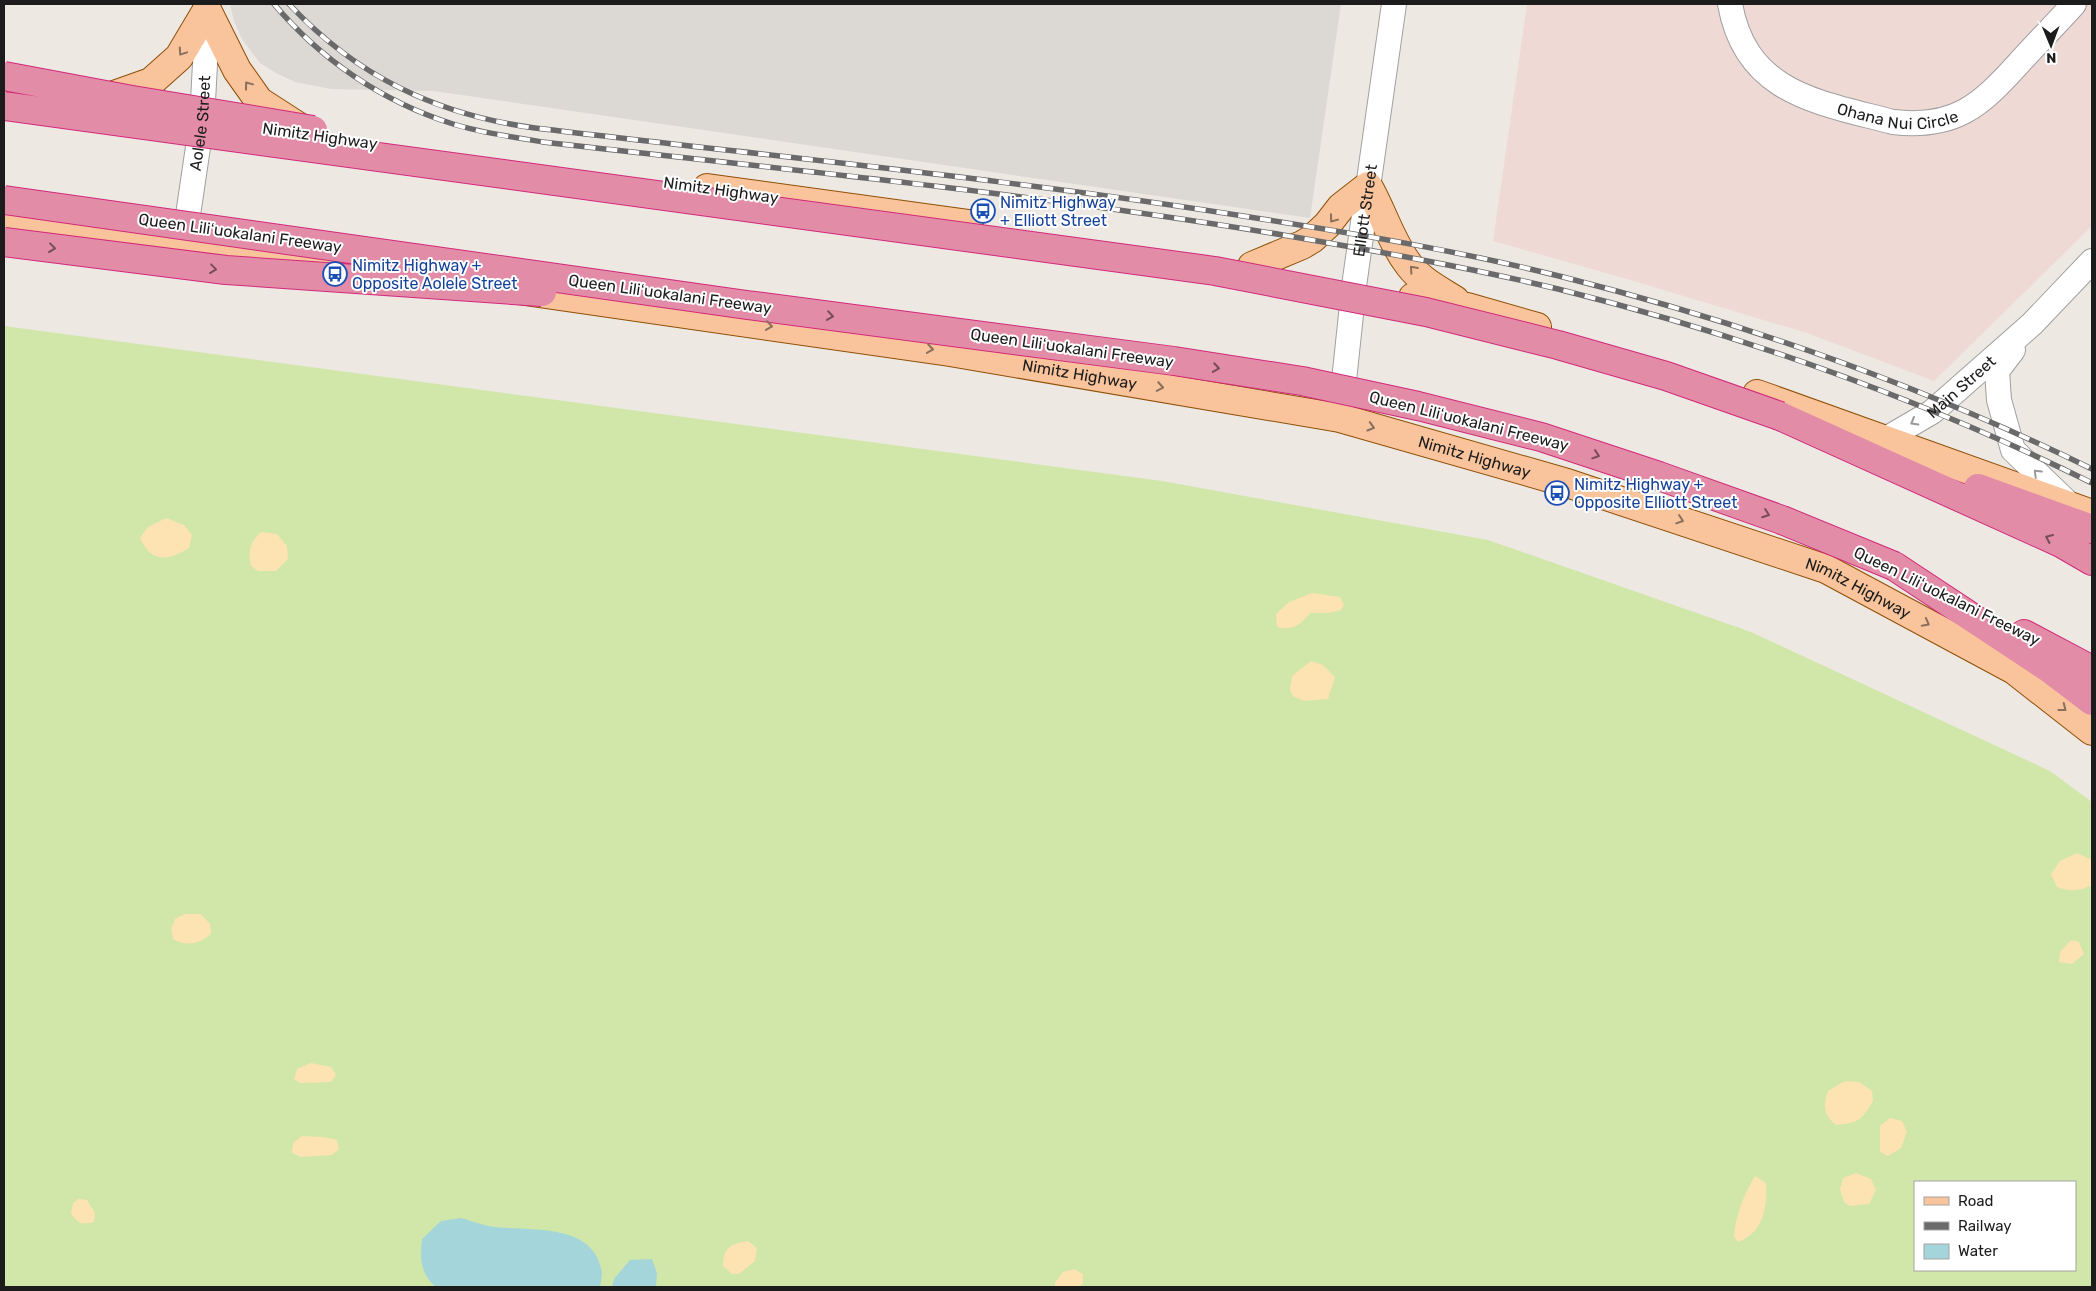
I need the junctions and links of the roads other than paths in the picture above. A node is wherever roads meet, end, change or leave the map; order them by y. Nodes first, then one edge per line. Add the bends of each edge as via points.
1 (1394, 4) edge
2 (1730, 4) edge
3 (2074, 4) edge
4 (208, 7) edge
5 (4, 76) edge
6 (4, 92) edge
7 (90, 103) junction
8 (4, 106) edge
9 (202, 120) junction
10 (313, 135) junction
11 (1368, 186) junction
12 (4, 200) edge
13 (4, 217) edge
14 (850, 221) junction
15 (4, 242) edge
16 (184, 242) junction
17 (2092, 261) edge
18 (1252, 266) junction
19 (1354, 286) junction
20 (747, 305) junction
21 (1467, 307) junction
22 (2032, 324) junction
23 (1780, 416) junction
24 (1340, 418) junction
25 (1884, 440) junction
26 (2082, 510) edge
27 (2092, 529) edge
28 (2092, 561) edge
29 (1894, 566) junction
30 (2092, 670) edge
31 (2092, 701) edge
32 (2092, 731) edge

1 - 11 street, Elliott Street
2 - 3 street, Ohana Nui Circle via 1746,50 1782,87 1797,95 1909,124 1956,116 1984,100
4 -> 7 main road via 179,57 151,82
4 - 9 street, Aolele Street
10 -> 4 main road via 259,101 236,70
5 - 14 highway, bridge
6 - 7 main road, Nimitz Highway
7 - 9 main road, Nimitz Highway
8 - 14 highway, bridge
9 - 10 main road, Nimitz Highway
9 - 16 street, Aolele Street
10 - 18 main road, Nimitz Highway via 857,208
11 -> 18 main road via 1342,207 1312,239
11 - 19 street, Elliott Street
21 -> 11 main road via 1424,280 1409,266
12 - 20 highway, Queen Liliʻuokalani Freeway, bridge
13 - 16 main road, Nimitz Highway
14 - 23 highway, bridge via 1215,271 1426,312 1666,376
15 -> 20 highway, bridge via 283,275
16 -> 24 main road, Nimitz Highway via 950,352
17 - 22 street, Main Street
18 - 19 main road, Nimitz Highway
19 - 21 main road, Nimitz Highway
19 - 24 street, Elliott Street
20 -> 29 highway, Queen Liliʻuokalani Freeway, bridge via 1174,361 1302,381 1418,406 1541,437 1659,476 1782,520
21 - 25 main road, Nimitz Highway via 1669,365
22 -> 25 street, Main Street via 1932,412
26 -> 22 street, Main Street via 2013,450 1999,400 1997,371
23 - 27 highway
28 -> 23 highway via 2061,543
24 -> 32 main road, Nimitz Highway via 1567,482 1826,570 2014,670
25 - 26 main road, Nimitz Highway
29 - 30 highway, Queen Liliʻuokalani Freeway
29 - 31 highway via 2050,669

